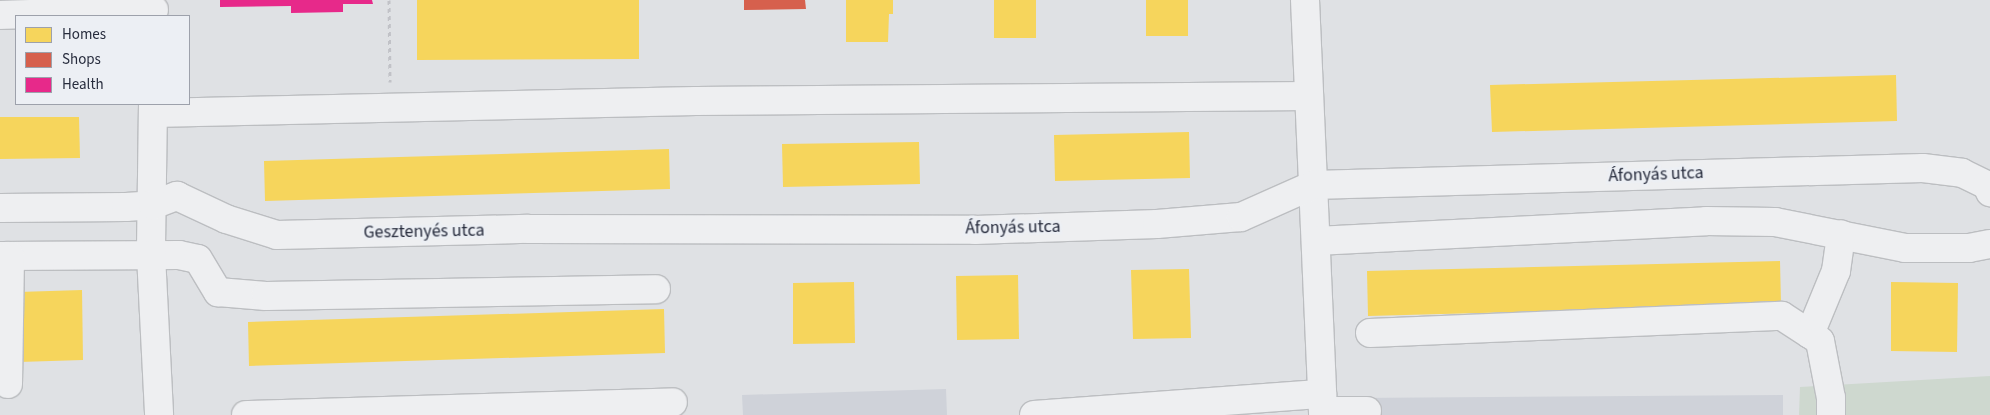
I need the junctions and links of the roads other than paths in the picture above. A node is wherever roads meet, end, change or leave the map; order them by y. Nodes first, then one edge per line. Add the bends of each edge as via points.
1 (1305, 0) edge
2 (154, 9) edge
3 (0, 15) edge
4 (1309, 96) junction
5 (153, 108) edge
6 (1313, 185) junction
7 (1990, 192) edge
8 (153, 204) junction
9 (0, 208) edge
10 (705, 228) joint
11 (1841, 234) junction
12 (1316, 240) junction
13 (1990, 244) edge
14 (151, 255) junction
15 (5, 256) edge
16 (656, 289) dead end
17 (1370, 333) dead end
18 (1810, 334) junction
19 (8, 384) dead end
20 (673, 402) dead end
21 (1323, 407) edge
22 (1367, 410) dead end
23 (159, 415) edge
24 (246, 415) edge
25 (1034, 415) edge
26 (1832, 415) edge

1 - 4 street
2 - 3 street
4 - 5 street
4 - 6 street
5 - 8 street
6 - 7 street, Áfonyás utca via 1923,168 1962,173 1987,186
6 - 10 street, Áfonyás utca via 1241,217 1157,224 965,230
6 - 12 street
8 - 9 street, Gesztenyés utca
8 - 10 street, Gesztenyés utca via 177,196 226,219 277,235
8 - 14 street
11 - 12 street via 1775,222 1706,221
11 - 13 street via 1905,248 1969,248
11 - 18 street via 1836,271
12 - 21 street
14 - 15 street
14 - 16 street via 198,259 218,292 266,296
14 - 23 street
15 - 19 street
17 - 18 street via 1782,316
18 - 26 street via 1820,342
20 - 24 street
21 - 22 street
21 - 25 street

